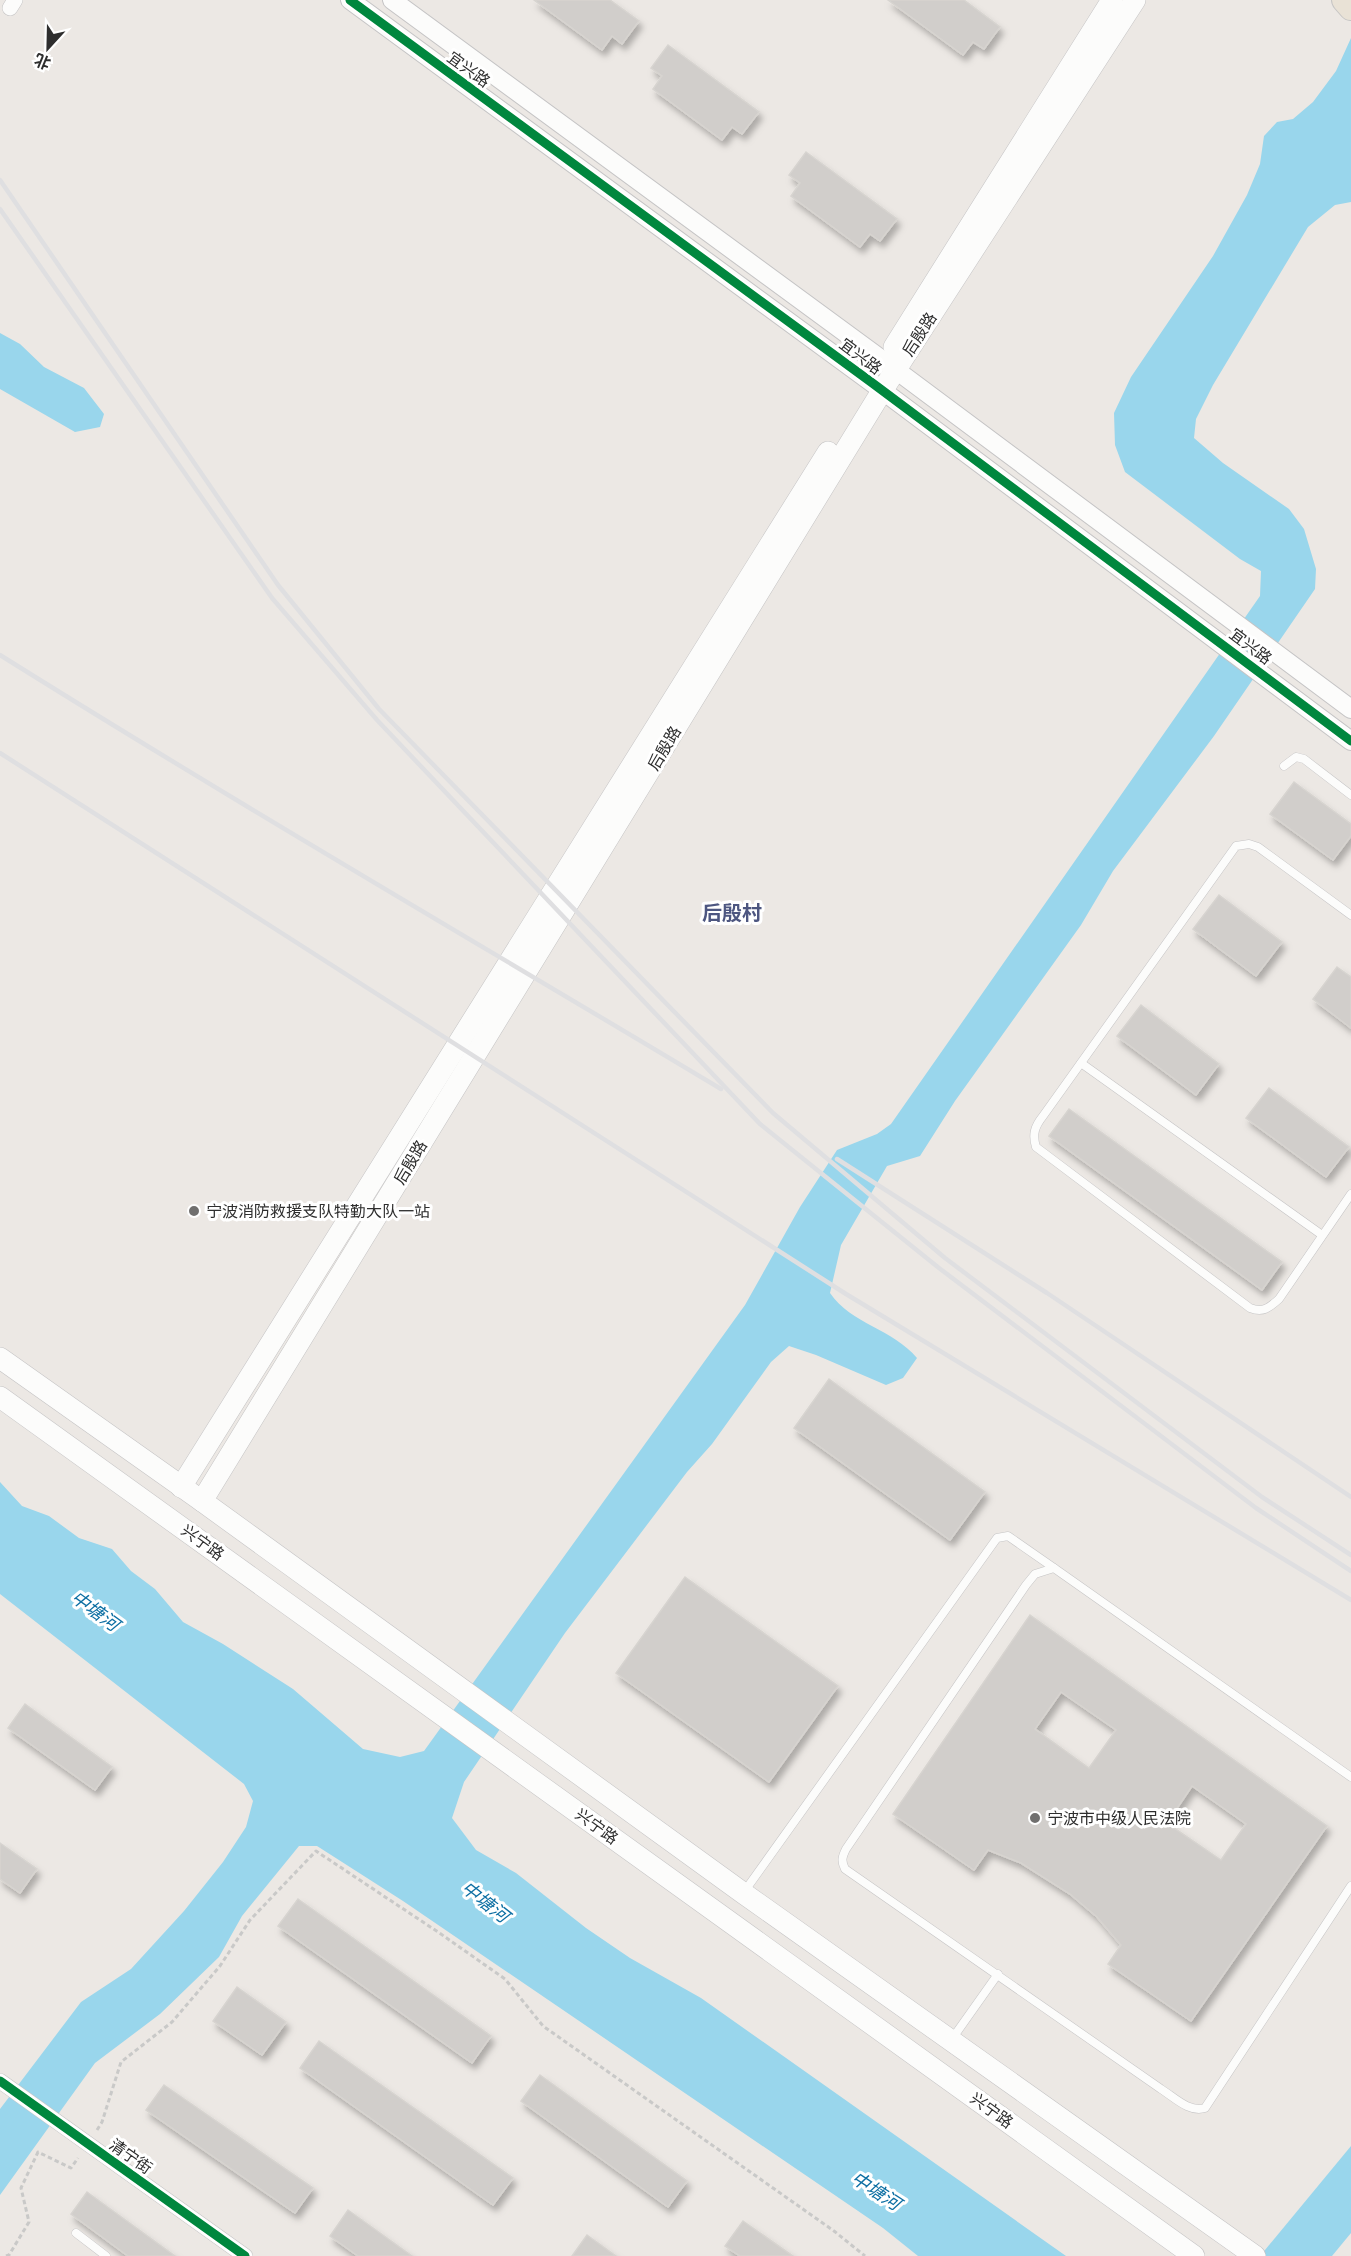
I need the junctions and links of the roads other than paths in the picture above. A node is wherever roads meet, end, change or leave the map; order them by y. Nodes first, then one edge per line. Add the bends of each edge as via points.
1 (350, 0) edge
2 (392, 0) edge
3 (1112, 0) edge
4 (1135, 0) edge
5 (1344, 0) edge
6 (1351, 8) edge
7 (946, 279) junction
8 (890, 366) junction
9 (877, 386) junction
10 (1351, 709) edge
11 (1351, 741) edge
12 (1284, 766) dead end
13 (1351, 795) edge
14 (1350, 912) edge
15 (1080, 1063) junction
16 (1351, 1194) edge
17 (1322, 1236) junction
18 (0, 1358) edge
19 (0, 1397) edge
20 (181, 1487) junction
21 (202, 1501) junction
22 (1054, 1568) junction
23 (1351, 1777) edge
24 (1351, 1886) edge
25 (743, 1893) junction
26 (998, 1974) junction
27 (951, 2040) junction
28 (0, 2081) edge
29 (76, 2233) dead end
30 (106, 2256) edge
31 (245, 2256) edge
32 (1194, 2256) edge
33 (1255, 2256) edge

1 - 9 street, 宜兴路
2 - 8 street, 宜兴路
3 - 7 main road, 后殷路
4 - 7 main road, 后殷路
5 - 6 highway
7 - 8 main road, 后殷路
8 - 9 main road, 后殷路
8 - 10 street, 宜兴路
9 - 11 street, 宜兴路
9 - 20 main road, 后殷路
9 - 21 main road, 后殷路
12 - 13 lane via 1296,757 1304,759
14 - 15 lane via 1258,848 1249,844 1236,846
15 - 17 lane
15 - 17 lane via 1035,1126 1036,1147 1250,1308 1267,1310 1279,1299
16 - 17 lane
18 - 20 main road
19 - 32 main road, 兴宁路
20 - 21 main road
21 - 25 main road
22 - 23 lane
22 - 25 lane via 1008,1536 997,1538
22 - 26 lane via 1035,1574 1026,1585 842,1857 845,1869
24 - 26 lane via 1205,2108 1197,2110
25 - 27 main road
26 - 27 lane
27 - 33 main road
28 - 31 street, 清宁街
29 - 30 lane

